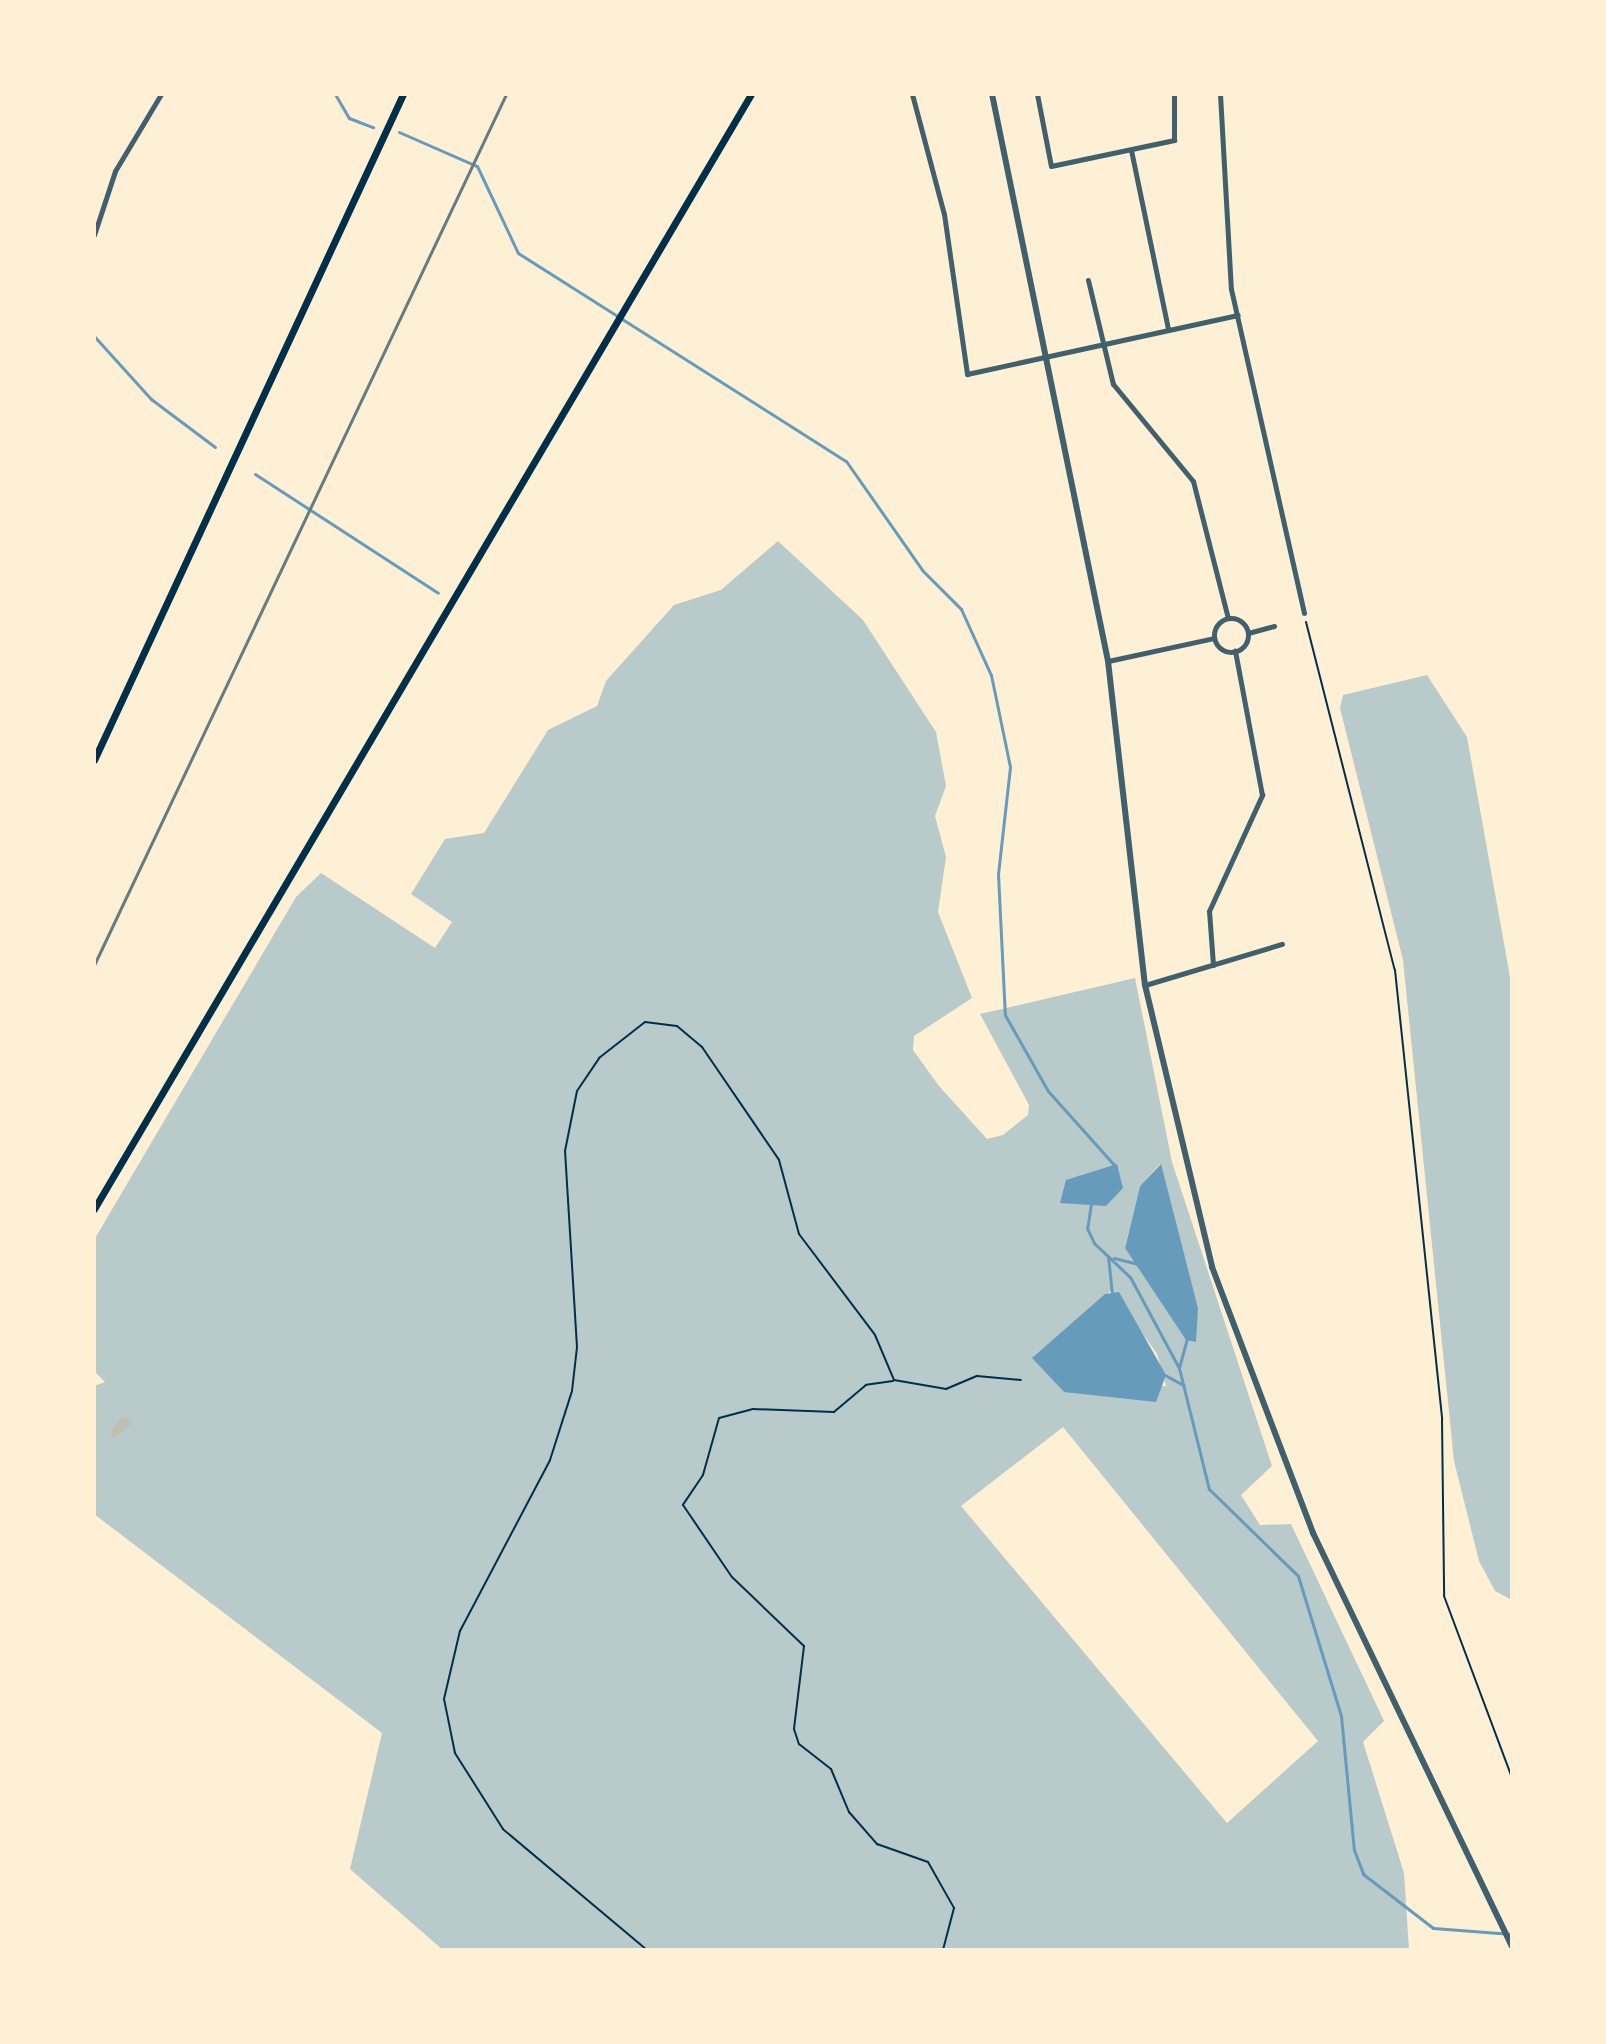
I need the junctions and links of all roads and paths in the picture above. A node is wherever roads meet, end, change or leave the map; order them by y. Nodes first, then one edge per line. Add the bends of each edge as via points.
1 (161, 94) edge
2 (403, 94) edge
3 (751, 94) edge
4 (912, 94) edge
5 (992, 94) edge
6 (1037, 94) edge
7 (1174, 94) edge
8 (1220, 94) edge
9 (1131, 150) junction
10 (94, 235) edge
11 (1088, 280) dead end
12 (1238, 315) junction
13 (1168, 329) junction
14 (1102, 342) junction
15 (1047, 356) junction
16 (1304, 613) joint
17 (1228, 618) junction
18 (1274, 626) dead end
19 (1248, 633) junction
20 (1214, 638) junction
21 (1235, 651) junction
22 (1108, 661) junction
23 (94, 760) edge
24 (1282, 944) dead end
25 (1213, 965) junction
26 (1145, 985) junction
27 (94, 1209) edge
28 (894, 1380) junction
29 (1021, 1380) dead end
30 (1512, 1778) edge
31 (1512, 1947) edge
32 (647, 1950) edge
33 (943, 1950) edge

1 - 10 street via 115,171
2 - 23 main road
3 - 27 main road
4 - 15 street via 944,214 967,374
5 - 15 street
6 - 9 street via 1051,166
7 - 9 street via 1174,140
8 - 12 street via 1224,216
9 - 13 street
11 - 14 street
12 - 13 street
12 - 16 street
13 - 14 street
14 - 15 street
14 - 17 street via 1113,384 1193,481
15 - 22 street
16 - 30 path via 1395,970 1442,1420 1444,1596
17 - 19 street
17 - 20 street
18 - 19 street
19 - 21 street
20 - 21 street
20 - 22 street
21 - 25 street via 1262,795 1209,911
22 - 26 street
24 - 25 street
25 - 26 street
26 - 31 street via 1185,1169 1248,1375 1313,1533
28 - 29 path via 946,1389 977,1376
28 - 32 path via 875,1335 799,1234 779,1160 702,1047 666,1021 628,1031 577,1091 565,1151 577,1347 572,1391 550,1460 460,1631 444,1699 455,1753 503,1829
28 - 33 path via 858,1389 834,1412 733,1410 719,1418 683,1505 703,1543 804,1646 794,1729 799,1744 831,1769 849,1812 877,1844 928,1862 954,1908

